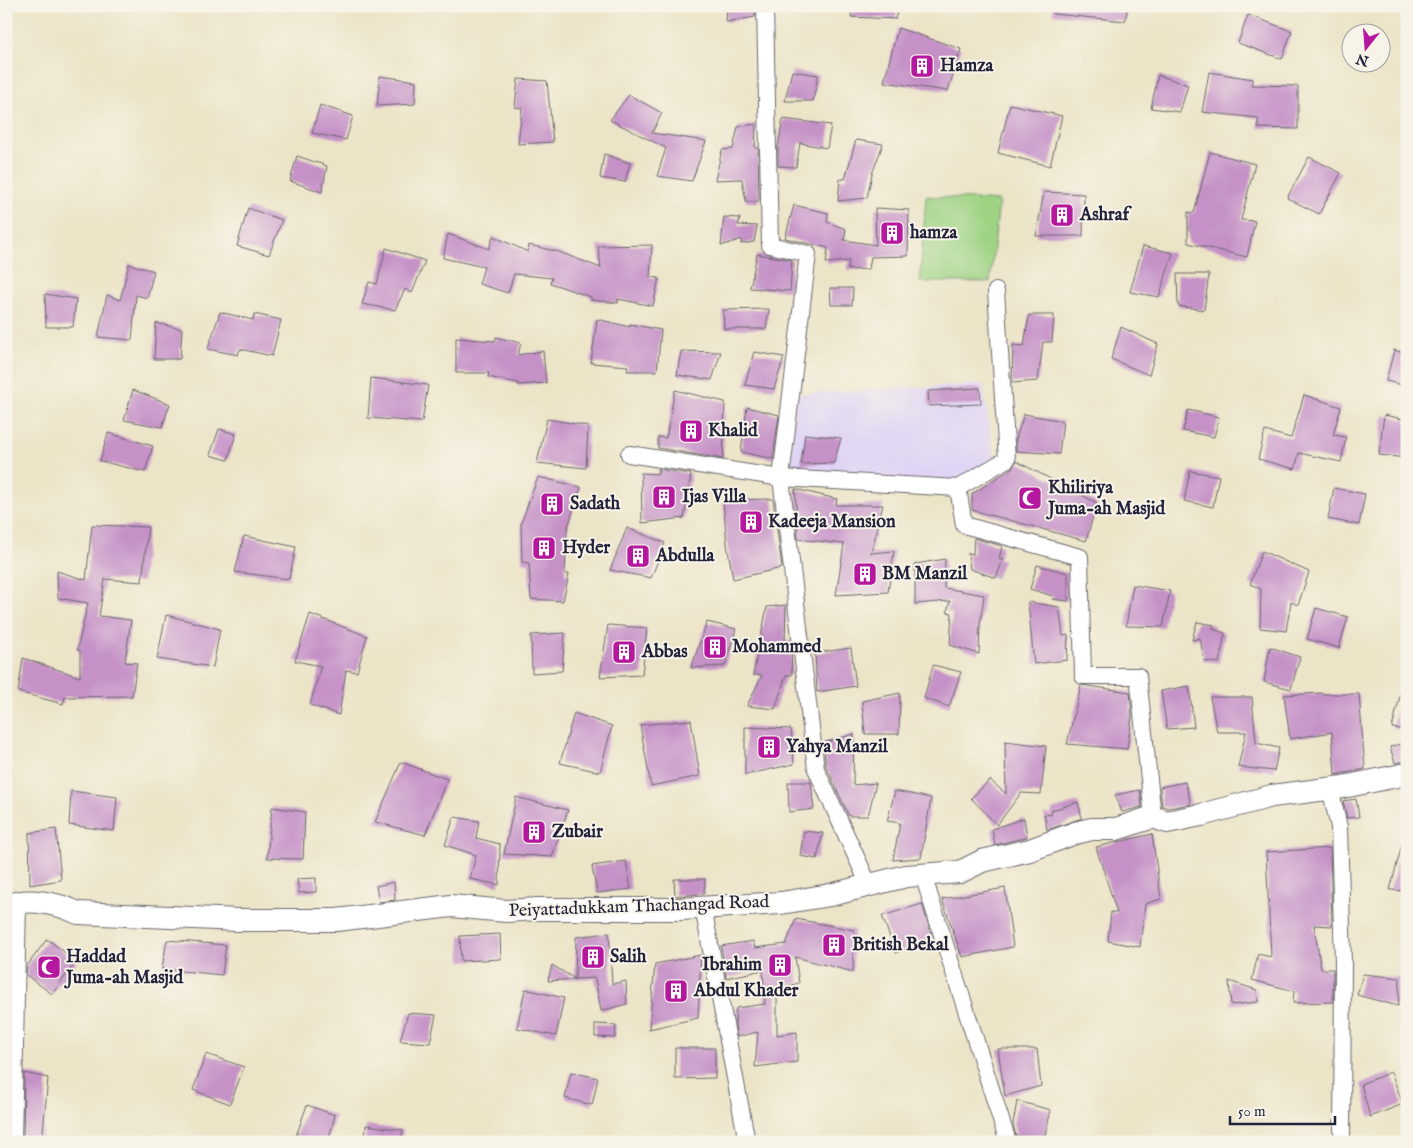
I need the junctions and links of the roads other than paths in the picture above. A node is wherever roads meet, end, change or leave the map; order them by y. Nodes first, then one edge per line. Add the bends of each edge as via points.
1 (765, 6) edge
2 (996, 291) dead end
3 (629, 454) dead end
4 (782, 478) junction
5 (958, 488) junction
6 (1407, 774) edge
7 (1330, 788) junction
8 (1153, 817) junction
9 (922, 875) junction
10 (869, 885) junction
11 (12, 904) edge
12 (703, 907) junction
13 (13, 1142) edge
14 (747, 1142) edge
15 (1008, 1142) edge
16 (1342, 1142) edge

1 - 4 street via 770,245 808,254
2 - 5 street via 1007,459
3 - 4 street
4 - 5 street
4 - 10 street via 816,769
5 - 8 street via 964,524 1080,557 1083,676 1138,676
6 - 7 main road, Peiyattadukkam Thachangad Road
7 - 8 main road, Peiyattadukkam Thachangad Road via 1272,796 1167,822
7 - 16 street via 1339,827 1343,954
8 - 9 main road, Peiyattadukkam Thachangad Road via 1116,829 1076,833 1030,850 982,861 960,872
9 - 10 main road, Peiyattadukkam Thachangad Road
9 - 15 street
10 - 12 main road, Peiyattadukkam Thachangad Road via 781,903
11 - 12 main road, Peiyattadukkam Thachangad Road via 63,905 78,913 272,921 346,919 451,906 506,911
11 - 13 street
12 - 14 street

